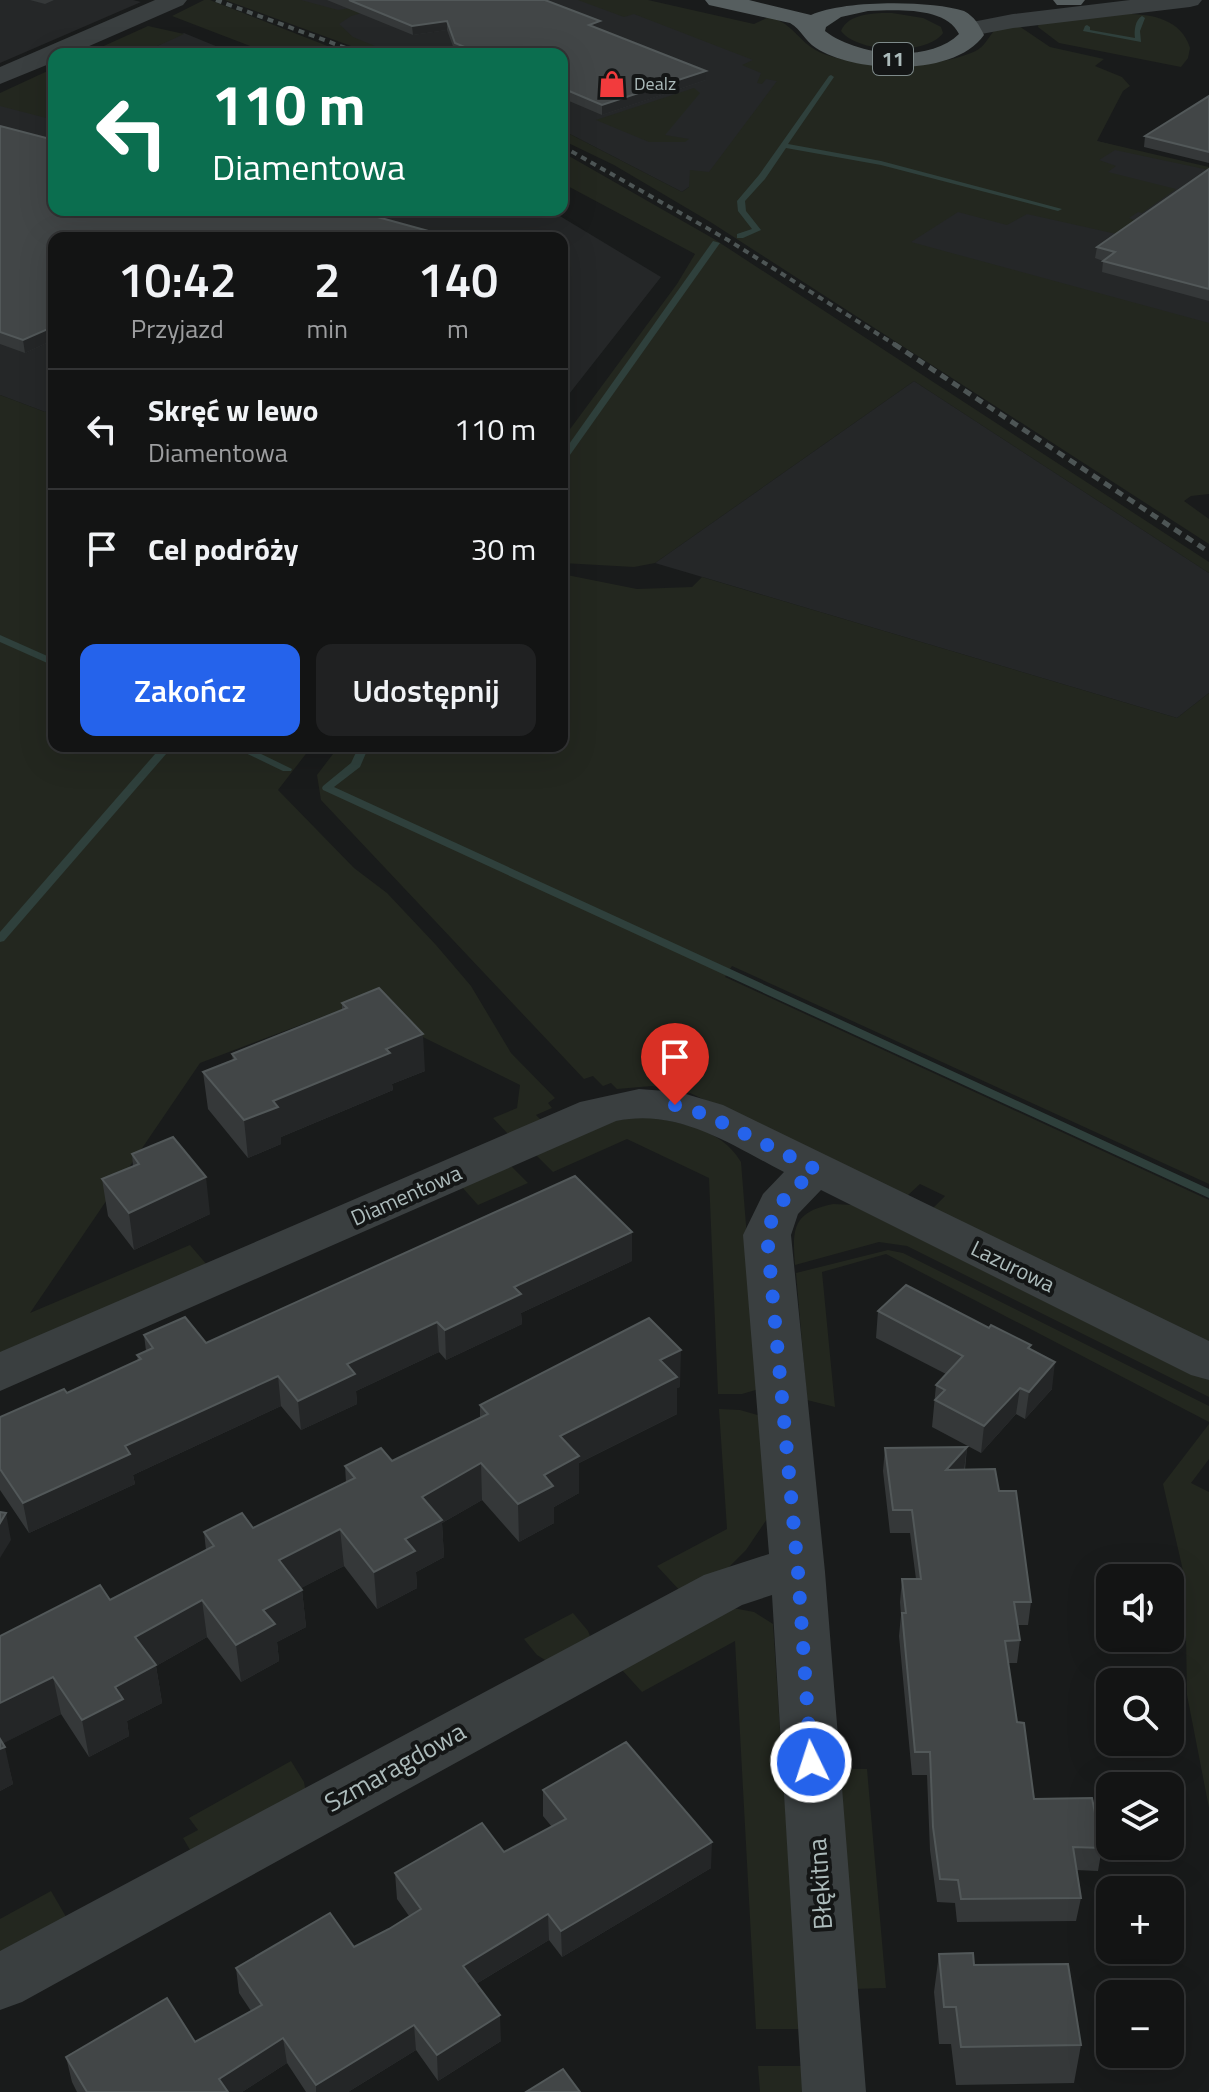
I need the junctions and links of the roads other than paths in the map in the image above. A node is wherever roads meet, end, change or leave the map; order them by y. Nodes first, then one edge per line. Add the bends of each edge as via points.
1 (175, 0) edge
2 (717, 0) edge
3 (786, 0) edge
4 (1065, 0) edge
5 (1073, 0) edge
6 (1119, 0) edge
7 (1190, 0) edge
8 (888, 2) edge
9 (936, 5) edge
10 (839, 9) junction
11 (965, 24) junction
12 (813, 27) junction
13 (64, 48) edge
14 (48, 55) edge
15 (0, 76) edge
16 (817, 1170) junction
17 (1209, 1362) edge
18 (0, 1373) edge
19 (798, 1572) junction
20 (0, 1982) edge
21 (834, 2092) edge

1 - 13 street
2 - 12 main road, 11 via 798,18
3 - 10 main road
4 - 5 main road
6 - 11 street
7 - 11 street
8 - 9 main road
8 - 10 main road
9 - 11 main road
10 - 12 main road
11 - 12 main road, 11 via 971,38 957,49 896,59 838,50 818,39
14 - 15 street
16 - 17 street, Lazurowa
16 - 18 street, Diamentowa via 707,1115 675,1105 616,1105
16 - 19 street, Błękitna via 784,1196 767,1235
19 - 20 street, Szmaragdowa via 723,1590
19 - 21 street, Błękitna

